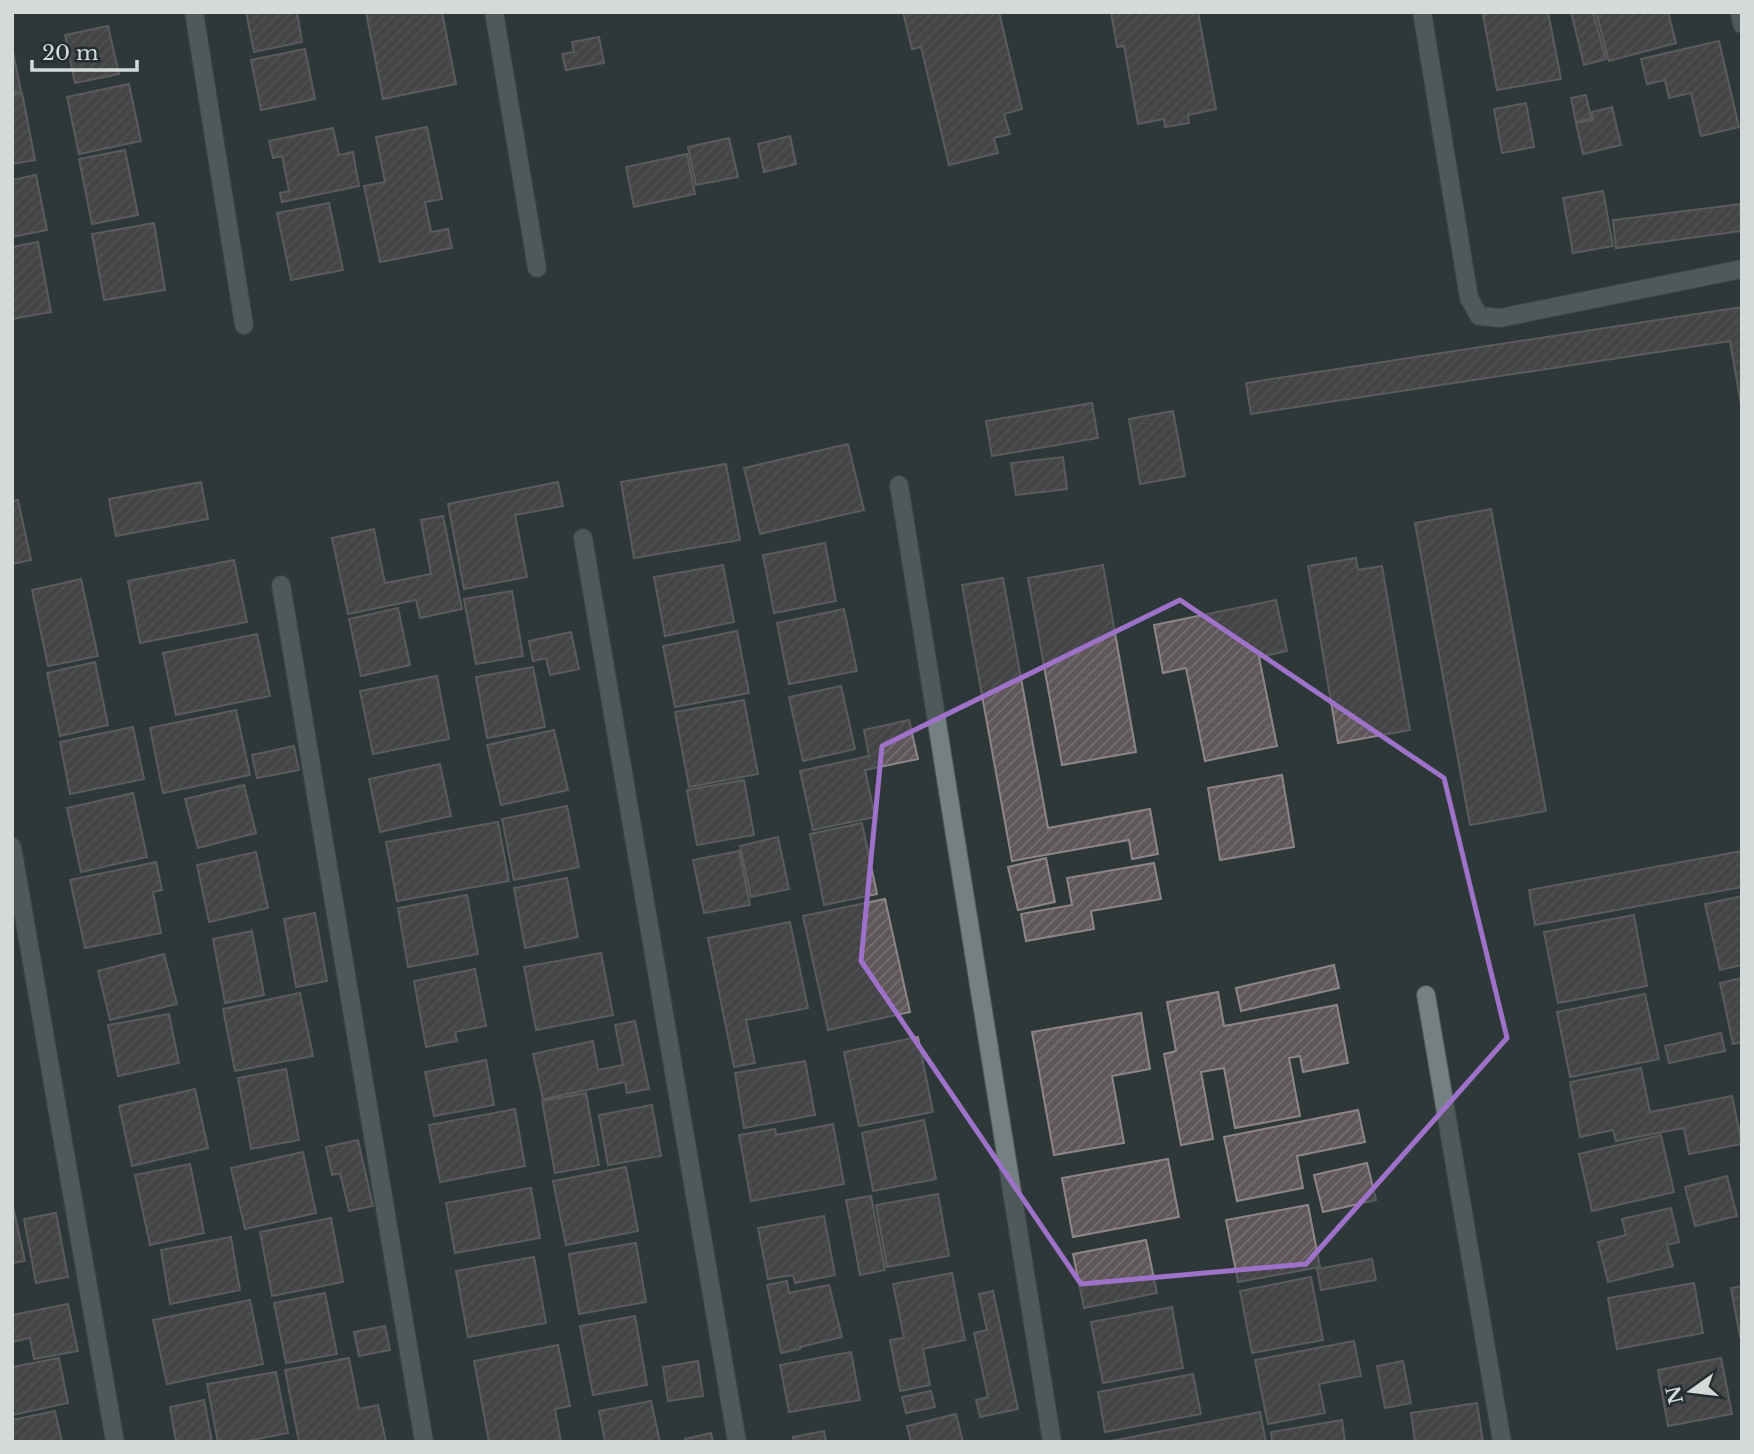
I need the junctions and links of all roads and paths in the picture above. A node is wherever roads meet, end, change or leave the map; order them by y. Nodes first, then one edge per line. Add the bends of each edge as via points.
1 (194, 12) edge
2 (494, 12) edge
3 (1422, 12) edge
4 (1740, 12) edge
5 (1742, 24) edge
6 (537, 268) dead end
7 (1742, 269) edge
8 (244, 325) dead end
9 (899, 485) dead end
10 (583, 538) dead end
11 (281, 585) dead end
12 (12, 847) edge
13 (1426, 995) dead end
14 (115, 1442) edge
15 (424, 1442) edge
16 (737, 1442) edge
17 (1052, 1442) edge
18 (1502, 1442) edge

1 - 8 street
2 - 6 street
3 - 7 street via 1469,298 1479,316 1500,318
4 - 5 street
9 - 17 street
10 - 16 street
11 - 15 street
12 - 14 street
13 - 18 street

